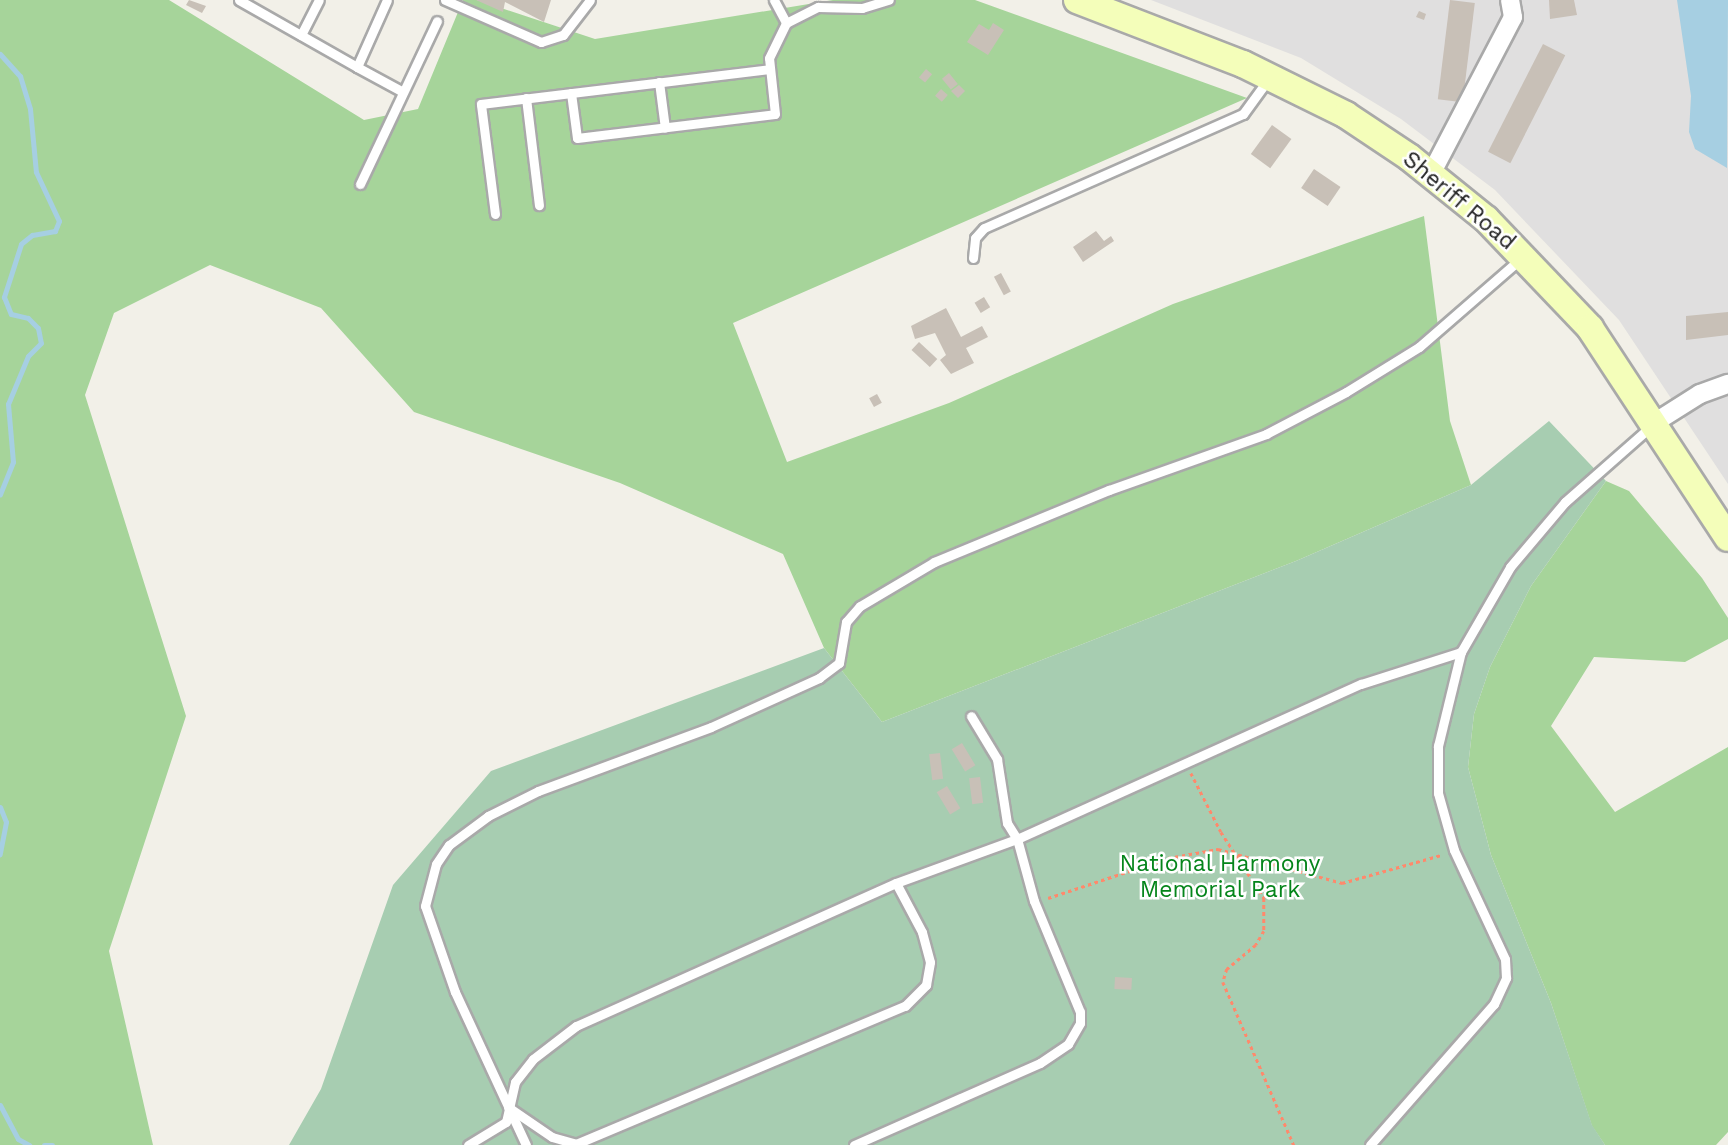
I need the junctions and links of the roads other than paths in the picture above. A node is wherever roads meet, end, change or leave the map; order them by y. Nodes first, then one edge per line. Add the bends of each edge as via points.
1 (239, 0) edge
2 (319, 0) edge
3 (387, 0) edge
4 (445, 0) edge
5 (590, 0) edge
6 (774, 0) edge
7 (889, 0) edge
8 (1077, 0) edge
9 (1510, 0) edge
10 (437, 21) dead end
11 (786, 23) junction
12 (301, 35) junction
13 (357, 68) junction
14 (769, 69) junction
15 (1270, 76) junction
16 (659, 82) junction
17 (403, 92) junction
18 (571, 93) junction
19 (526, 98) junction
20 (665, 128) junction
21 (1431, 174) junction
22 (360, 184) dead end
23 (540, 205) dead end
24 (495, 214) dead end
25 (1524, 255) junction
26 (972, 258) dead end
27 (1728, 384) edge
28 (1654, 423) junction
29 (1728, 538) edge
30 (1461, 652) junction
31 (971, 716) dead end
32 (1017, 839) junction
33 (896, 883) junction
34 (508, 1107) junction
35 (468, 1145) edge
36 (526, 1145) edge
37 (854, 1145) edge
38 (1370, 1145) edge

1 - 12 lane
2 - 12 lane
3 - 13 lane
4 - 5 lane via 541,43 563,35
6 - 11 lane
7 - 11 lane via 862,8 818,7
8 - 15 main road, Sheriff Road
9 - 21 street via 1513,17
10 - 17 lane
11 - 14 lane via 769,58
12 - 13 lane
13 - 17 lane
14 - 16 lane
14 - 20 lane via 775,114
15 - 21 main road, Sheriff Road via 1364,126
15 - 26 lane via 1244,114 984,228 975,237
16 - 18 lane
16 - 20 lane
17 - 22 lane
18 - 19 lane
18 - 20 lane via 577,138
19 - 23 lane
19 - 24 lane via 481,104
21 - 25 main road, Sheriff Road
25 - 28 main road, Sheriff Road via 1590,328
25 - 34 lane via 1419,347 1346,392 1266,434 1097,495 934,562 860,606 846,622 839,663 819,678 711,727 538,791 488,816 449,845 436,864 425,906 455,992
27 - 28 street via 1700,394
28 - 29 main road, Sheriff Road
28 - 30 lane via 1585,483 1510,567
30 - 32 lane via 1361,684
30 - 38 lane via 1445,709 1437,769 1443,818 1505,959 1503,991 1424,1089
31 - 32 lane via 997,759 1007,823
32 - 33 lane
32 - 37 lane via 1034,901 1080,1012 1077,1034 1040,1063
33 - 34 lane via 576,1026 533,1059 514,1082
33 - 34 lane via 922,932 930,962 926,985 905,1006 576,1144 552,1137
34 - 35 lane via 506,1122
34 - 36 lane

